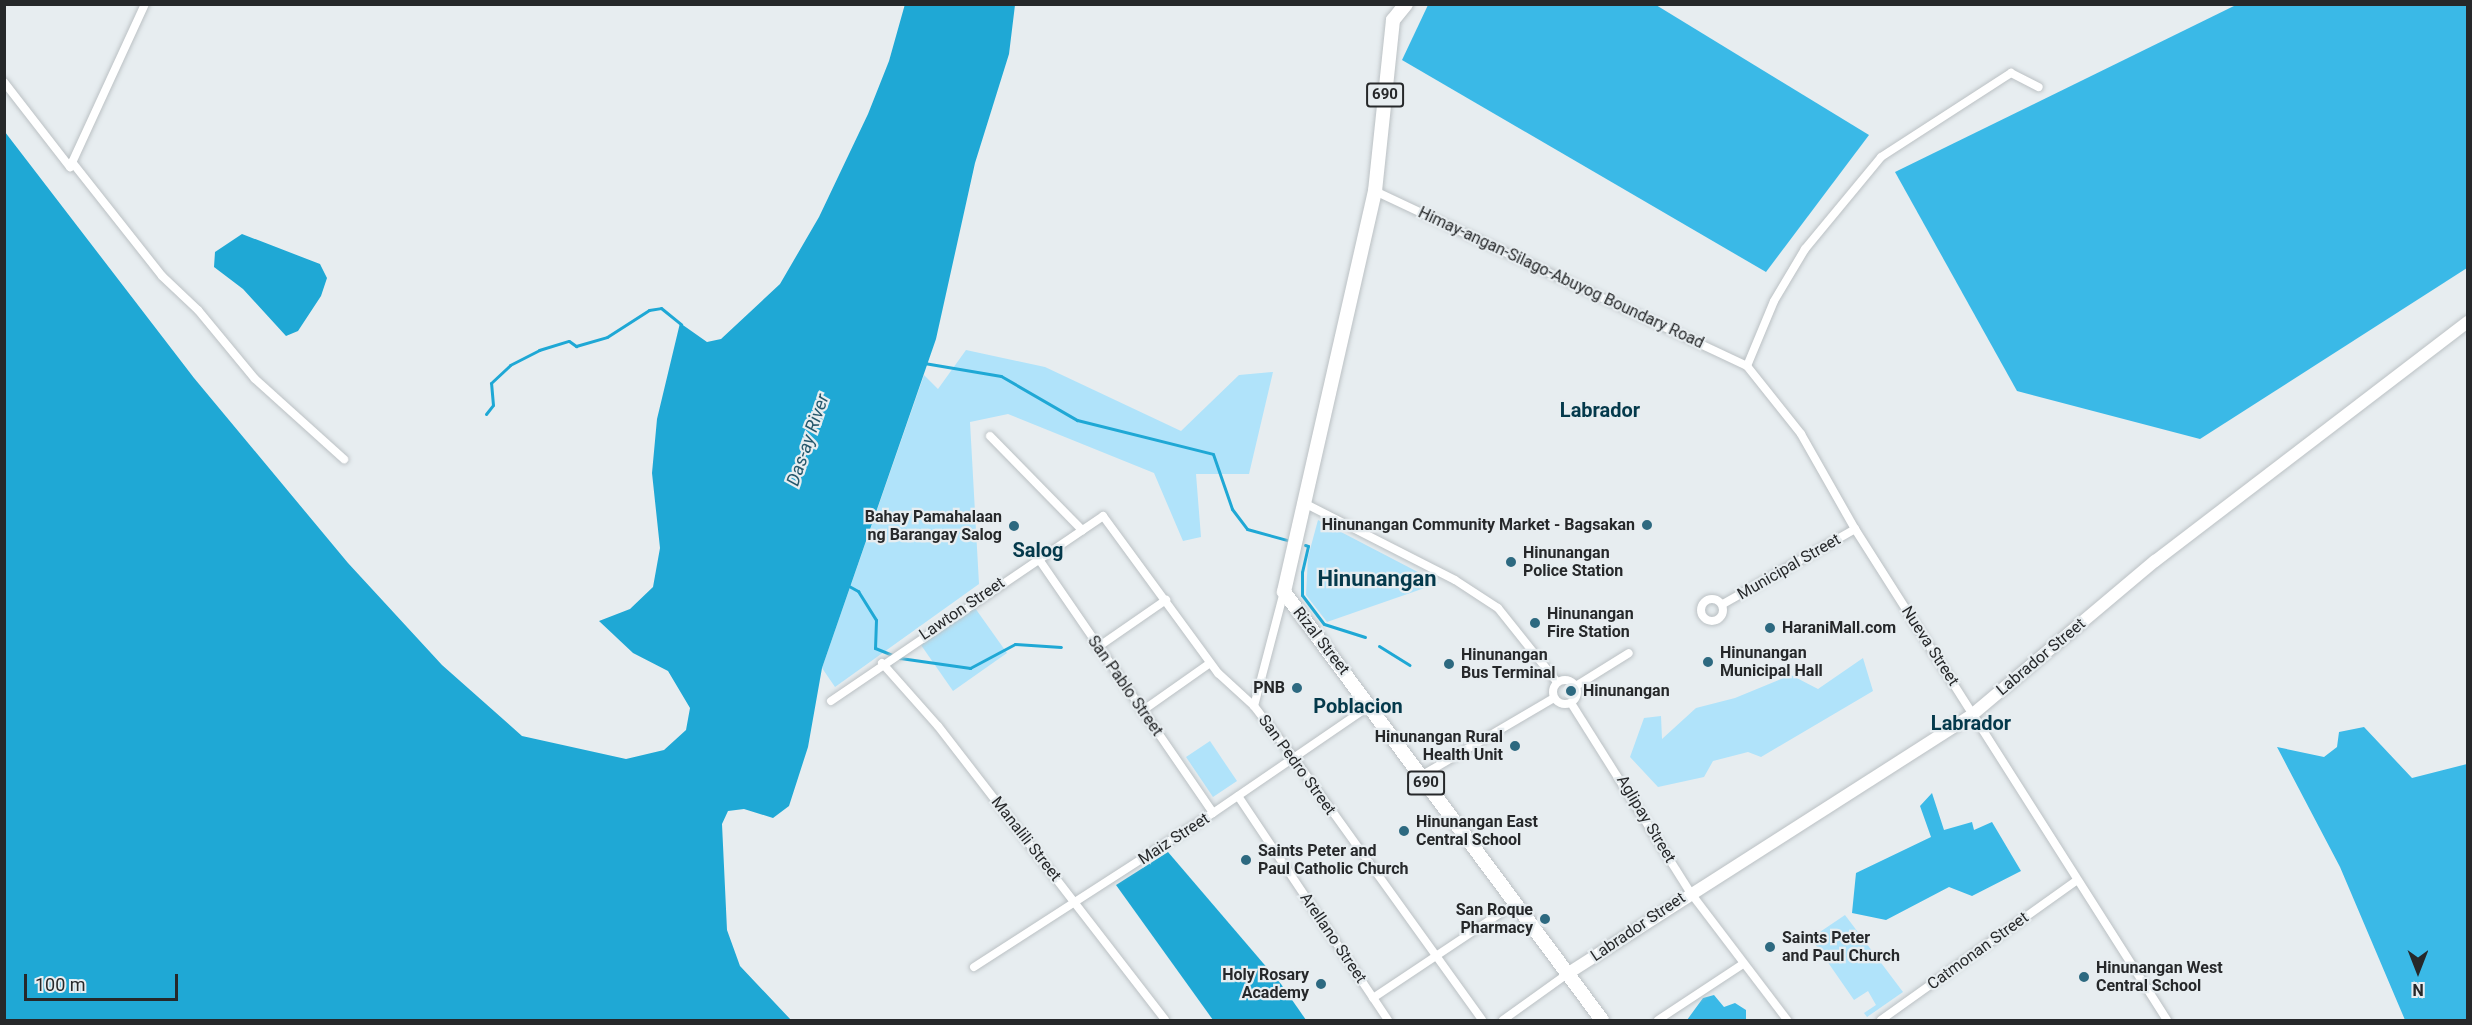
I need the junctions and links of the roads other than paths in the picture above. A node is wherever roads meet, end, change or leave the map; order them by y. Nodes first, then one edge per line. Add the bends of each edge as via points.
1 (145, 4) edge
2 (1406, 4) edge
3 (4, 82) edge
4 (2039, 87) dead end
5 (72, 162) junction
6 (1375, 191) junction
7 (2468, 322) edge
8 (1747, 366) junction
9 (990, 436) dead end
10 (344, 459) dead end
11 (1306, 504) junction
12 (1103, 516) joint
13 (1855, 529) junction
14 (1082, 530) junction
15 (1038, 558) junction
16 (1284, 592) junction
17 (1166, 600) junction
18 (1723, 604) dead end
19 (1098, 647) junction
20 (1629, 653) dead end
21 (882, 663) junction
22 (1210, 663) junction
23 (1557, 682) junction
24 (1576, 686) junction
25 (1554, 698) junction
26 (831, 701) dead end
27 (1571, 703) junction
28 (1254, 706) junction
29 (1369, 706) junction
30 (1142, 711) junction
31 (1973, 714) junction
32 (1294, 758) junction
33 (1421, 776) junction
34 (1238, 796) junction
35 (1213, 813) junction
36 (2076, 880) junction
37 (1690, 892) junction
38 (1076, 903) junction
39 (1514, 904) junction
40 (1434, 958) junction
41 (1743, 964) junction
42 (974, 967) dead end
43 (1567, 974) junction
44 (1373, 998) junction
45 (1165, 1020) edge
46 (1388, 1020) edge
47 (1482, 1020) edge
48 (1503, 1020) edge
49 (1602, 1020) edge
50 (1658, 1020) edge
51 (1787, 1020) edge
52 (1881, 1020) edge
53 (2167, 1020) edge

1 - 5 street
2 - 6 main road, 690 via 1393,20
3 - 5 street via 70,167
4 - 8 street via 2011,73 1881,156 1805,249 1774,302
5 - 10 street via 162,276 198,310 255,379
6 - 8 street, Himay-angan-Silago-Abuyog Boundary Road
6 - 11 main road, Rizal Street / 690
7 - 31 street, Labrador Street via 2155,561
8 - 13 street, Nueva Street via 1801,434
9 - 14 street
11 - 16 main road, Rizal Street / 690
11 - 23 street via 1455,580 1498,608
12 - 14 street, Lawton Street
12 - 17 street, San Pedro Street
13 - 18 street, Municipal Street
13 - 31 street, Nueva Street
14 - 15 street, Lawton Street
15 - 19 street, San Pablo Street
15 - 21 street, Lawton Street
16 - 28 street
16 - 29 main road, Rizal Street / 690
17 - 19 street
17 - 22 street, San Pedro Street
19 - 30 street, San Pablo Street
20 - 24 street
21 - 26 street, Lawton Street via 858,685
21 - 38 street, Manalili Street via 938,726
22 - 28 street, San Pedro Street
22 - 30 street
23 - 24 street via 1565,679
23 - 25 street via 1552,692
24 - 27 street via 1576,697
25 - 27 street via 1560,703
25 - 33 street
27 - 37 street, Aglipay Street
28 - 32 street, San Pedro Street
29 - 32 street, Maiz Street
29 - 33 main road, Rizal Street / 690
30 - 35 street, San Pablo Street
31 - 36 street, Nueva Street
31 - 37 street, Labrador Street
32 - 34 street, Maiz Street
32 - 40 street, San Pedro Street
33 - 39 main road, Rizal Street / 690
34 - 35 street, Maiz Street
34 - 44 street, Arellano Street
35 - 38 street, Maiz Street
36 - 52 street, Catmonan Street
36 - 53 street, Nueva Street
37 - 41 street, Aglipay Street
37 - 43 street, Labrador Street
38 - 42 street, Maiz Street
38 - 45 street, Manalili Street
39 - 40 street
39 - 43 main road, Rizal Street / 690
40 - 44 street
40 - 47 street, San Pedro Street
41 - 50 street
41 - 51 street, Aglipay Street
43 - 48 street, Labrador Street
43 - 49 main road, Rizal Street / 690
44 - 46 street, Arellano Street

